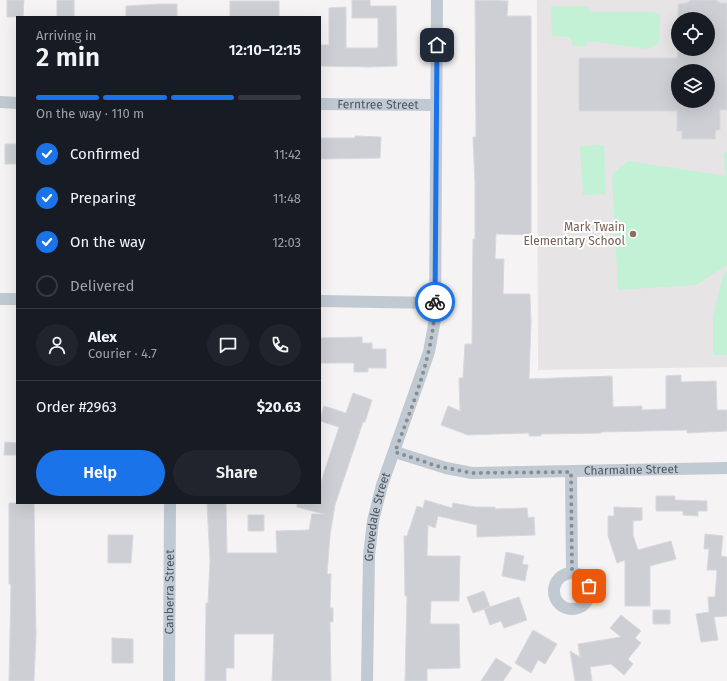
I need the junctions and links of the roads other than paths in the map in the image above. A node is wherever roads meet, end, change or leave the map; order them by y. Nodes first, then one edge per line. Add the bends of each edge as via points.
1 (438, 0) edge
2 (0, 102) edge
3 (16, 103) edge
4 (321, 104) edge
5 (436, 105) junction
6 (0, 299) edge
7 (16, 299) edge
8 (321, 301) edge
9 (435, 302) junction
10 (395, 452) junction
11 (727, 468) edge
12 (571, 472) junction
13 (170, 504) edge
14 (572, 572) dead end
15 (169, 681) edge
16 (367, 681) edge

1 - 5 street, Grovedale Street
2 - 3 street
4 - 5 street, Ferntree Street
5 - 9 street, Grovedale Street
6 - 7 street
8 - 9 street
9 - 10 street, Grovedale Street via 429,352
10 - 12 street, Charmaine Street via 440,467 472,473
10 - 16 street, Grovedale Street via 378,498 370,538
11 - 12 street, Charmaine Street
12 - 14 street
13 - 15 street, Canberra Street

